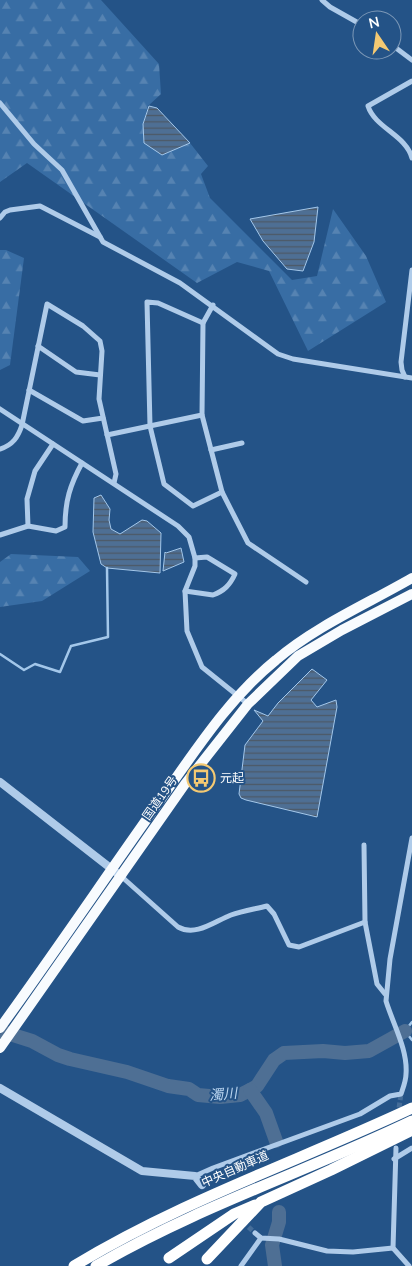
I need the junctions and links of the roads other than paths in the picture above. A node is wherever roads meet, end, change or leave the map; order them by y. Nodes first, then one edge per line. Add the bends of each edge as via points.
1 (322, 0) edge
2 (352, 19) edge
3 (412, 81) edge
4 (0, 103) edge
5 (412, 158) edge
6 (0, 218) edge
7 (100, 237) junction
8 (412, 270) edge
9 (213, 305) junction
10 (203, 322) junction
11 (38, 346) junction
12 (100, 375) junction
13 (405, 377) junction
14 (412, 378) edge
15 (29, 390) junction
16 (0, 409) edge
17 (202, 415) junction
18 (103, 418) junction
19 (22, 425) junction
20 (150, 426) junction
21 (107, 435) junction
22 (242, 442) dead end
23 (53, 444) junction
24 (0, 449) edge
25 (211, 450) junction
26 (82, 462) junction
27 (114, 483) junction
28 (222, 492) junction
29 (28, 526) junction
30 (0, 535) edge
31 (195, 558) junction
32 (412, 578) edge
33 (306, 582) dead end
34 (184, 591) junction
35 (412, 594) edge
36 (237, 696) junction
37 (248, 704) junction
38 (0, 782) edge
39 (412, 838) edge
40 (364, 845) dead end
41 (111, 869) junction
42 (122, 877) junction
43 (365, 922) junction
44 (385, 994) junction
45 (0, 1028) edge
46 (0, 1048) edge
47 (0, 1088) edge
48 (412, 1108) edge
49 (412, 1121) edge
50 (412, 1130) edge
51 (396, 1148) dead end
52 (412, 1148) edge
53 (394, 1159) junction
54 (195, 1176) junction
55 (202, 1185) dead end
56 (261, 1202) junction
57 (255, 1233) tunnel mouth
58 (261, 1238) junction
59 (393, 1248) junction
60 (169, 1258) dead end
61 (207, 1258) dead end
62 (74, 1266) edge
63 (96, 1266) edge
64 (241, 1266) edge
65 (409, 1266) edge

1 - 2 street
3 - 5 street via 368,106 371,114 402,142
4 - 7 street via 34,144 62,170
6 - 7 street via 10,210 40,206
7 - 9 street via 103,242 172,278
8 - 13 street via 401,362
9 - 10 street
9 - 13 street via 278,354 293,360
10 - 17 street
10 - 20 street via 158,303 147,302
11 - 12 street via 76,372
11 - 12 street via 47,304 83,326 100,341
11 - 15 street
12 - 18 street via 99,399
13 - 14 street
15 - 18 street via 83,420
15 - 19 street
16 - 19 street
17 - 20 street
17 - 25 street
18 - 21 street
19 - 23 street
19 - 24 street via 18,436
20 - 21 street
20 - 28 street via 164,484 193,506
21 - 27 street via 116,474
22 - 25 street
23 - 26 street
23 - 29 street via 35,471 27,499
25 - 28 street
26 - 27 street
26 - 29 street via 70,486 65,527 56,531
27 - 31 street via 182,529 189,537
28 - 33 street via 248,543
29 - 30 street
31 - 34 street via 195,566
31 - 34 street via 207,557 235,574 231,584 213,595
32 - 36 highway, 国道19号 via 290,649
34 - 36 street via 187,631 202,666
35 - 37 highway, 国道19号 via 298,656
36 - 37 street
36 - 41 highway, 国道19号
37 - 42 highway, 国道19号 via 190,777
38 - 41 street
39 - 44 street
40 - 43 street
41 - 42 street
41 - 45 highway, 国道19号
42 - 43 street via 183,930 201,928 232,915 267,906 289,945 299,948
42 - 46 highway, 国道19号
43 - 44 street via 377,984
44 - 54 street via 406,1063 401,1094 390,1096 360,1114
47 - 54 street via 142,1171
48 - 62 highway, 中央自動車道 via 190,1204
49 - 63 highway, 中央自動車道 via 195,1214
50 - 56 highway
51 - 53 street
52 - 53 street
53 - 59 street
54 - 55 street
56 - 60 highway via 234,1214
56 - 61 highway
57 - 58 street
58 - 59 street via 327,1251
58 - 64 street
59 - 65 street

